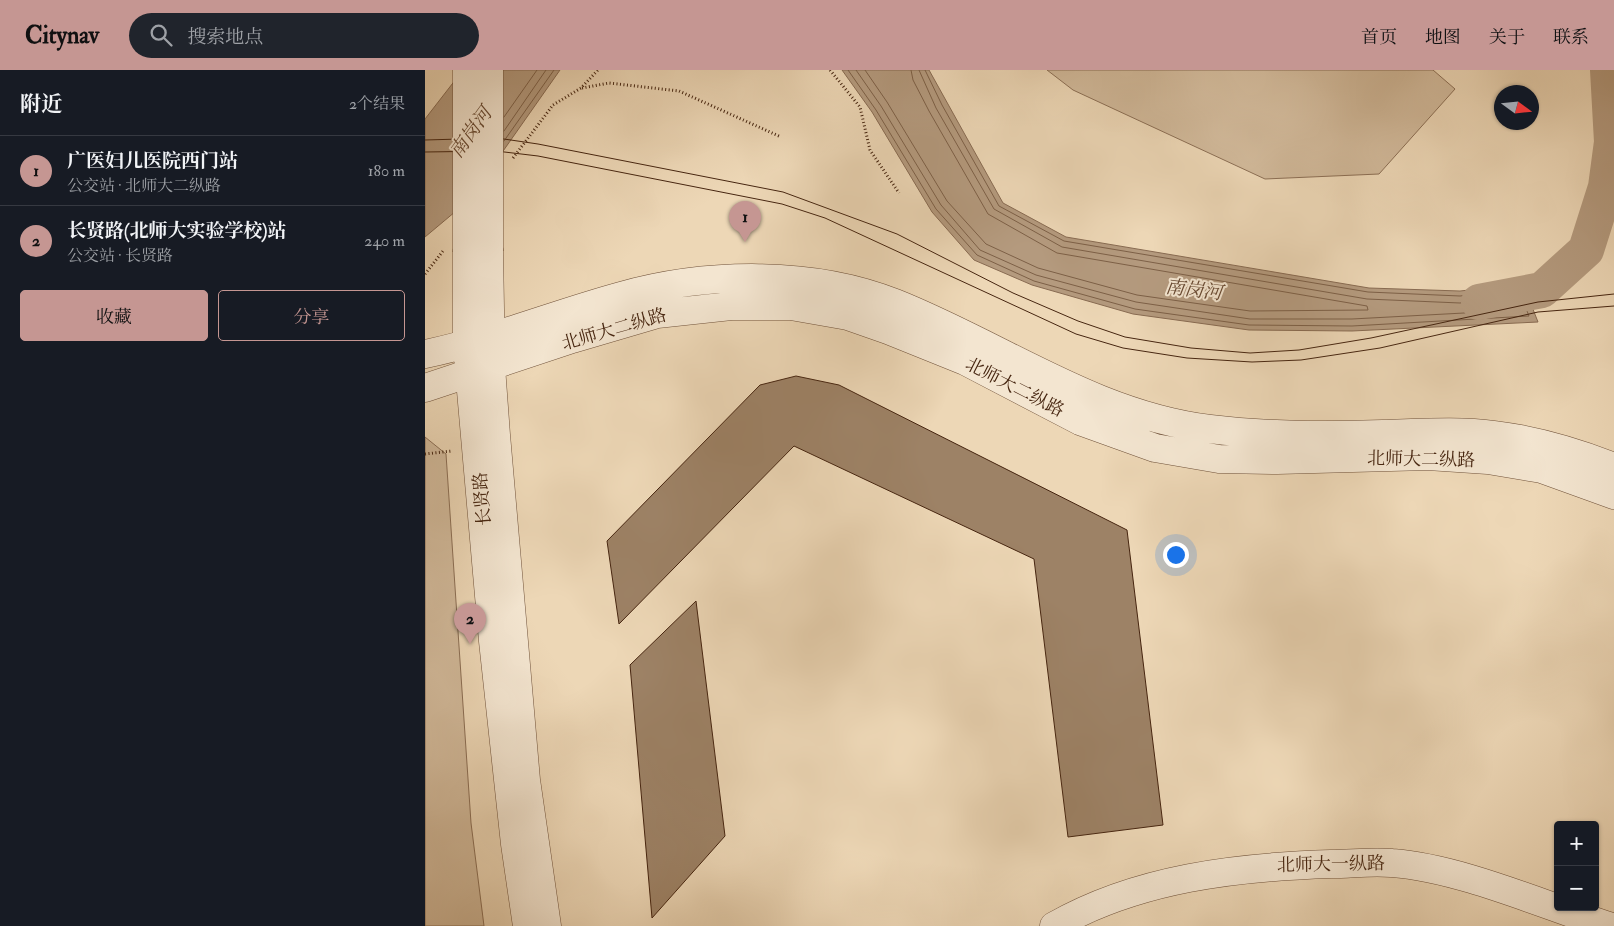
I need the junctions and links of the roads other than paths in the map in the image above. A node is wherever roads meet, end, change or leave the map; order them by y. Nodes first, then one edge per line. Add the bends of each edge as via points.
1 (467, 70) edge
2 (489, 70) edge
3 (478, 252) junction
4 (479, 341) junction
5 (425, 354) edge
6 (480, 371) junction
7 (425, 388) edge
8 (1614, 466) edge
9 (1614, 495) edge
10 (527, 926) edge
11 (547, 926) edge
12 (1054, 926) edge
13 (1609, 926) edge

1 - 3 street, 长贤路, bridge
2 - 3 street, 长贤路, bridge
3 - 4 street, 长贤路
4 - 5 street, 北师大二纵路
4 - 6 street, 长贤路
4 - 8 street, 北师大二纵路 via 623,295 667,285 752,278 812,282 892,302 933,319 1059,383 1102,402 1158,420 1209,429 1276,434 1493,434 1584,455
6 - 7 street, 北师大二纵路
6 - 9 street, 北师大二纵路 via 657,314 731,306 791,306 848,316 888,330 965,361 1080,420 1155,448 1219,459 1428,456 1488,460 1543,469
6 - 10 street, 长贤路 via 493,641
6 - 11 street, 长贤路 via 526,780
12 - 13 street, 北师大一纵路 via 1096,905 1195,876 1266,866 1391,862 1473,880

